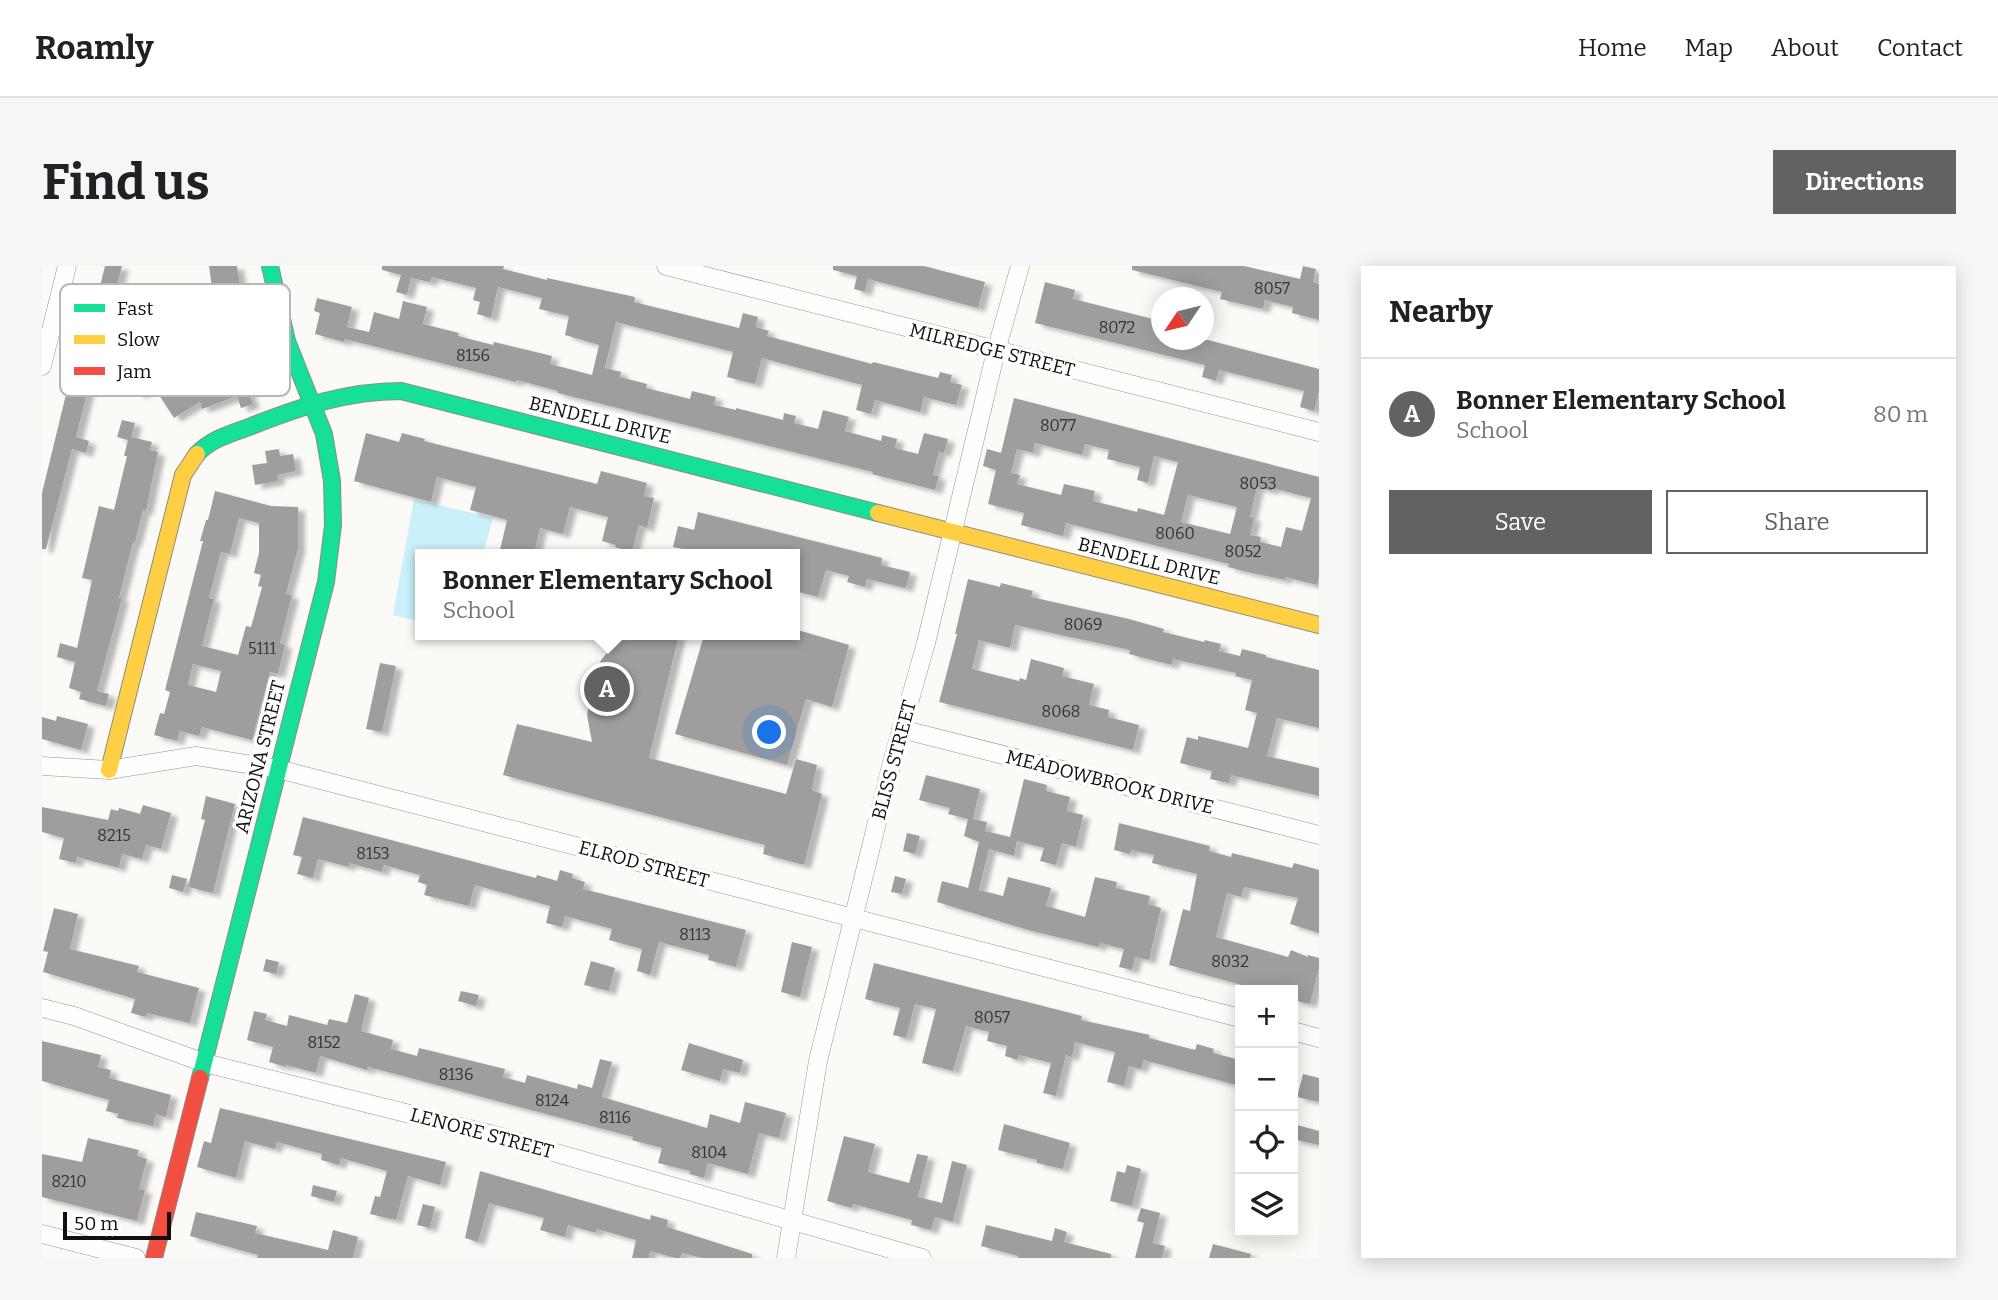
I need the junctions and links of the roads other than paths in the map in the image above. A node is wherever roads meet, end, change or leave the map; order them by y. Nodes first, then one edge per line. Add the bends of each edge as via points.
1 (67, 266) edge
2 (270, 266) edge
3 (666, 266) edge
4 (1020, 266) edge
5 (62, 284) edge
6 (273, 284) edge
7 (60, 294) edge
8 (290, 348) edge
9 (996, 351) junction
10 (42, 366) edge
11 (313, 404) junction
12 (1319, 432) edge
13 (954, 533) junction
14 (1319, 625) edge
15 (901, 729) junction
16 (42, 766) edge
17 (278, 769) junction
18 (109, 770) junction
19 (1319, 835) edge
20 (854, 919) junction
21 (42, 1008) edge
22 (1235, 1017) edge
23 (1298, 1032) edge
24 (1319, 1038) edge
25 (205, 1063) junction
26 (790, 1221) junction
27 (42, 1234) edge
28 (136, 1258) edge
29 (154, 1258) edge
30 (786, 1258) edge
31 (922, 1258) edge

1 - 5 street
2 - 6 street, ARIZONA STREET
3 - 9 street, MILREDGE STREET
4 - 9 street, BLISS STREET
7 - 10 street
8 - 11 street, ARIZONA STREET
9 - 12 street, MILREDGE STREET
9 - 13 street, BLISS STREET
11 - 13 street, BENDELL DRIVE via 377,389 401,391
11 - 17 street, ARIZONA STREET via 324,434 334,525 326,582
11 - 18 street, BENDELL DRIVE via 212,441 190,461
13 - 14 street, BENDELL DRIVE
13 - 15 street, BLISS STREET
15 - 19 street, MEADOWBROOK DRIVE
15 - 20 street, BLISS STREET
16 - 18 street, ELROD STREET
17 - 18 street, ELROD STREET via 196,756
17 - 20 street, ELROD STREET
17 - 25 street, ARIZONA STREET
20 - 22 street, ELROD STREET
20 - 26 street, BLISS STREET via 818,1060
21 - 25 street, LENORE STREET
23 - 24 street
25 - 26 street, LENORE STREET via 494,1135
25 - 29 street, ARIZONA STREET
26 - 30 street, BLISS STREET
26 - 31 street, LENORE STREET
27 - 28 street

